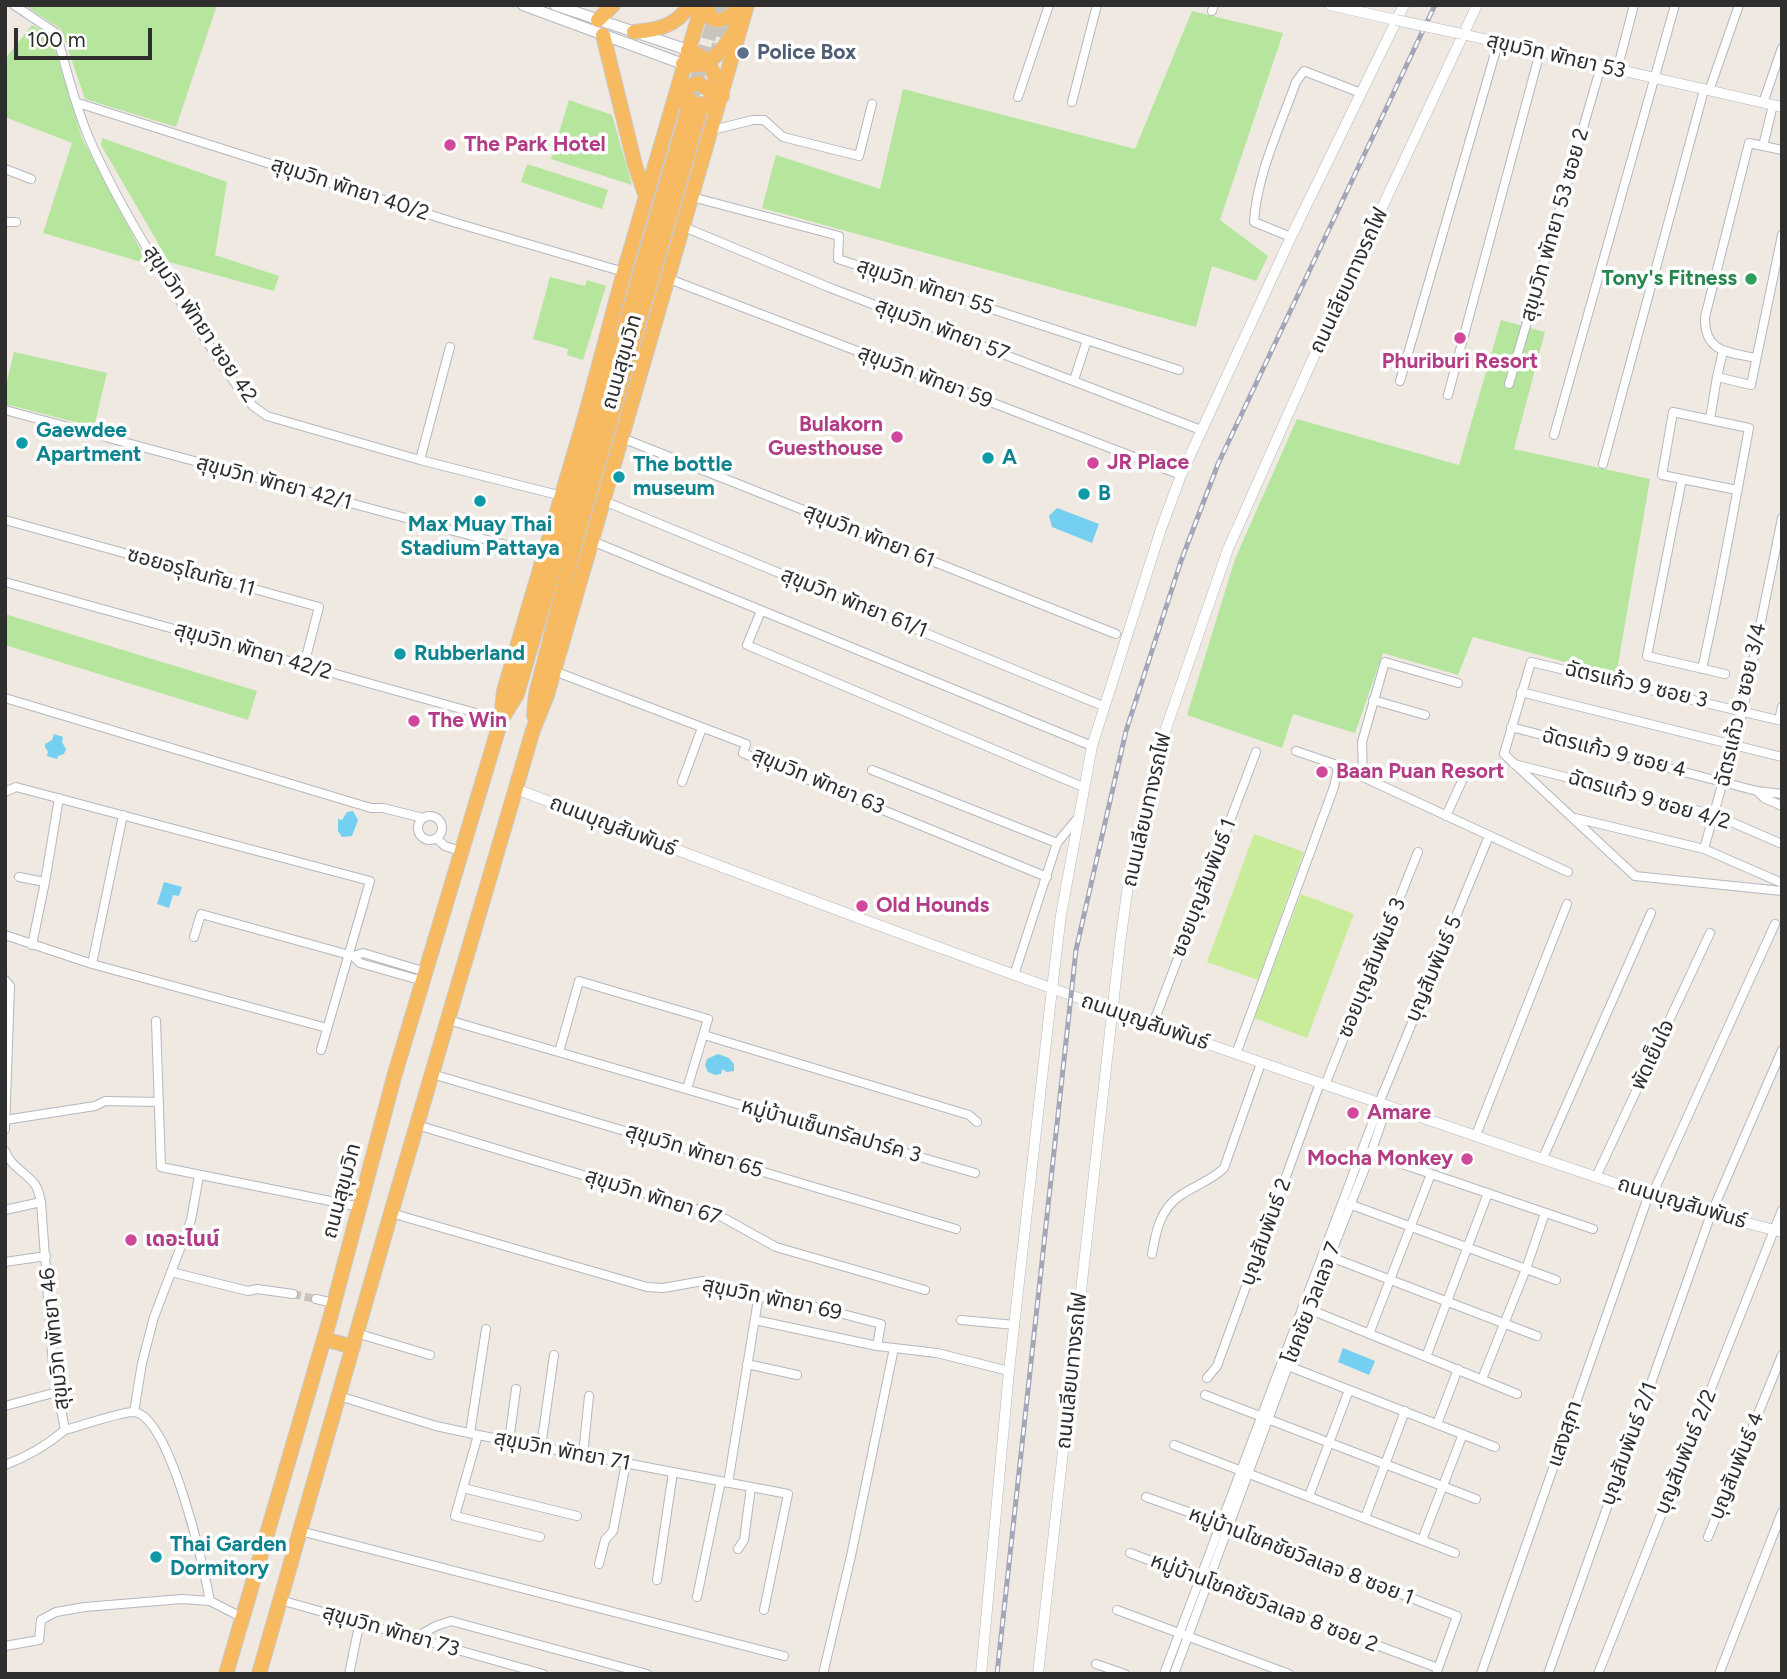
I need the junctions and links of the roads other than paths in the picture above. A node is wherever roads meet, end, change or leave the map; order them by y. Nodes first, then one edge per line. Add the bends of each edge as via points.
1 (14, 5) edge
2 (523, 5) edge
3 (555, 5) edge
4 (613, 5) edge
5 (689, 5) edge
6 (702, 5) edge
7 (708, 5) edge
8 (1049, 5) edge
9 (1097, 5) edge
10 (1330, 5) edge
11 (1404, 5) edge
12 (1477, 5) edge
13 (1634, 5) edge
14 (1675, 5) edge
15 (1740, 5) edge
16 (745, 6) edge
17 (1371, 10) edge
18 (598, 20) junction
19 (1396, 20) junction
20 (634, 32) junction
21 (603, 34) junction
22 (1462, 34) junction
23 (1498, 43) junction
24 (1782, 48) edge
25 (1540, 52) junction
26 (685, 57) junction
27 (707, 62) junction
28 (1601, 66) junction
29 (1617, 70) junction
30 (1655, 78) junction
31 (1707, 90) junction
32 (1361, 93) junction
33 (722, 96) junction
34 (1018, 97) dead end
35 (1072, 102) dead end
36 (78, 103) junction
37 (872, 104) dead end
38 (1772, 105) edge
39 (670, 114) junction
40 (713, 127) junction
41 (1763, 146) junction
42 (1782, 150) edge
43 (5, 169) edge
44 (31, 179) dead end
45 (646, 197) junction
46 (692, 197) junction
47 (5, 222) edge
48 (16, 222) dead end
49 (684, 227) junction
50 (1782, 235) edge
51 (1291, 237) junction
52 (624, 272) junction
53 (669, 279) junction
54 (1087, 340) junction
55 (450, 347) dead end
56 (1723, 351) junction
57 (1756, 358) junction
58 (1179, 370) dead end
59 (1717, 377) junction
60 (1074, 380) junction
61 (1400, 381) dead end
62 (1509, 384) dead end
63 (1448, 395) dead end
64 (5, 410) edge
65 (1710, 419) junction
66 (1201, 430) junction
67 (1554, 435) dead end
68 (622, 438) junction
69 (420, 460) junction
70 (1603, 464) dead end
71 (1181, 475) junction
72 (1682, 479) junction
73 (1737, 490) junction
74 (562, 496) junction
75 (604, 501) junction
76 (1782, 519) edge
77 (5, 520) edge
78 (592, 541) junction
79 (543, 555) junction
80 (5, 582) edge
81 (761, 611) junction
82 (1116, 634) dead end
83 (304, 666) junction
84 (1702, 669) junction
85 (554, 671) junction
86 (1725, 674) dead end
87 (1458, 683) dead end
88 (1521, 692) junction
89 (5, 698) edge
90 (1373, 700) junction
91 (1104, 706) junction
92 (1782, 707) edge
93 (1743, 710) junction
94 (1424, 715) dead end
95 (501, 720) junction
96 (1780, 721) edge
97 (1511, 727) junction
98 (702, 728) junction
99 (533, 730) junction
100 (1734, 744) junction
101 (1092, 746) junction
102 (1296, 751) dead end
103 (1255, 752) dead end
104 (1782, 757) edge
105 (1513, 764) junction
106 (872, 770) dead end
107 (1467, 770) dead end
108 (1724, 780) junction
109 (682, 782) dead end
110 (1083, 787) junction
111 (516, 789) junction
112 (1757, 791) junction
113 (5, 792) edge
114 (1782, 794) edge
115 (59, 798) junction
116 (1782, 806) edge
117 (404, 813) junction
118 (123, 815) junction
119 (1715, 815) junction
120 (1446, 816) junction
121 (1572, 817) junction
122 (423, 818) junction
123 (1077, 819) junction
124 (418, 828) junction
125 (1489, 836) junction
126 (436, 838) junction
127 (1057, 843) junction
128 (1782, 844) edge
129 (1704, 849) junction
130 (460, 851) junction
131 (1418, 852) dead end
132 (1568, 872) dead end
133 (19, 877) dead end
134 (1048, 877) junction
135 (45, 882) junction
136 (1782, 883) edge
137 (1782, 891) edge
138 (1567, 904) dead end
139 (1651, 913) dead end
140 (1775, 924) dead end
141 (1710, 933) dead end
142 (5, 935) edge
143 (194, 937) dead end
144 (32, 946) junction
145 (350, 955) junction
146 (92, 964) junction
147 (1014, 975) junction
148 (425, 976) junction
149 (5, 980) edge
150 (1052, 989) junction
151 (1111, 1010) junction
152 (448, 1020) junction
153 (156, 1021) dead end
154 (1153, 1024) junction
155 (327, 1028) junction
156 (704, 1035) junction
157 (321, 1050) dead end
158 (1782, 1050) edge
159 (559, 1052) junction
160 (1236, 1054) junction
161 (1261, 1063) junction
162 (432, 1073) junction
163 (1323, 1084) junction
164 (687, 1089) junction
165 (6, 1100) edge
166 (159, 1102) junction
167 (1382, 1104) junction
168 (5, 1120) edge
169 (976, 1122) dead end
170 (417, 1125) junction
171 (5, 1129) edge
172 (1476, 1135) junction
173 (5, 1151) edge
174 (1367, 1152) junction
175 (1543, 1158) junction
176 (975, 1173) dead end
177 (1431, 1174) junction
178 (199, 1176) junction
179 (1596, 1177) junction
180 (1488, 1193) junction
181 (1651, 1195) junction
182 (41, 1202) junction
183 (1347, 1203) junction
184 (360, 1207) junction
185 (1782, 1209) edge
186 (5, 1210) edge
187 (391, 1213) junction
188 (1545, 1213) junction
189 (1711, 1214) junction
190 (1412, 1227) junction
191 (956, 1229) dead end
192 (1593, 1229) dead end
193 (1778, 1231) edge
194 (1469, 1248) junction
195 (1152, 1254) dead end
196 (46, 1256) junction
197 (1326, 1256) junction
198 (5, 1262) edge
199 (1526, 1269) junction
200 (171, 1272) junction
201 (1390, 1280) junction
202 (1556, 1280) dead end
203 (925, 1290) dead end
204 (293, 1294) tunnel mouth
205 (316, 1299) tunnel mouth
206 (758, 1300) junction
207 (1447, 1302) junction
208 (334, 1303) junction
209 (1306, 1308) junction
210 (755, 1320) junction
211 (961, 1320) dead end
212 (1504, 1324) junction
213 (1015, 1325) junction
214 (486, 1329) dead end
215 (1369, 1334) junction
216 (1538, 1336) dead end
217 (324, 1339) junction
218 (354, 1340) junction
219 (877, 1346) junction
220 (894, 1348) junction
221 (554, 1355) dead end
222 (1782, 1355) edge
223 (430, 1356) dead end
224 (1426, 1357) junction
225 (747, 1364) junction
226 (1284, 1364) junction
227 (1458, 1370) junction
228 (1009, 1371) junction
229 (797, 1375) dead end
230 (1207, 1378) dead end
231 (1482, 1379) junction
232 (516, 1389) dead end
233 (1349, 1390) junction
234 (57, 1392) junction
235 (1517, 1394) dead end
236 (1205, 1395) dead end
237 (340, 1396) junction
238 (589, 1396) dead end
239 (5, 1406) edge
240 (1405, 1411) junction
241 (134, 1412) junction
242 (1264, 1419) junction
243 (1437, 1424) junction
244 (65, 1430) junction
245 (474, 1434) junction
246 (1462, 1434) junction
247 (509, 1441) junction
248 (1329, 1443) junction
249 (1174, 1445) dead end
250 (541, 1447) junction
251 (1495, 1447) dead end
252 (583, 1455) junction
253 (626, 1463) junction
254 (1385, 1464) junction
255 (5, 1465) edge
256 (1244, 1471) junction
257 (673, 1472) junction
258 (725, 1482) junction
259 (1443, 1486) junction
260 (751, 1487) junction
261 (463, 1488) junction
262 (1309, 1496) junction
263 (1146, 1497) dead end
264 (1476, 1499) dead end
265 (1782, 1512) edge
266 (577, 1516) dead end
267 (1365, 1518) junction
268 (1224, 1525) junction
269 (300, 1531) junction
270 (540, 1537) dead end
271 (1708, 1537) dead end
272 (1422, 1540) junction
273 (738, 1549) dead end
274 (1130, 1553) dead end
275 (1455, 1553) dead end
276 (599, 1564) dead end
277 (1204, 1579) junction
278 (657, 1580) dead end
279 (697, 1597) dead end
280 (281, 1600) junction
281 (210, 1601) junction
282 (764, 1610) dead end
283 (1117, 1610) dead end
284 (243, 1618) junction
285 (360, 1621) junction
286 (1184, 1633) junction
287 (416, 1637) junction
288 (5, 1646) edge
289 (784, 1656) dead end
290 (1096, 1664) dead end
291 (1437, 1671) edge
292 (226, 1674) edge
293 (259, 1674) edge
294 (349, 1674) edge
295 (542, 1674) edge
296 (647, 1674) edge
297 (823, 1674) edge
298 (981, 1674) edge
299 (1038, 1674) edge
300 (1125, 1674) edge
301 (1164, 1674) edge
302 (1174, 1674) edge
303 (1289, 1674) edge
304 (1481, 1674) edge
305 (1548, 1674) edge
306 (1598, 1674) edge
307 (1720, 1674) edge

1 - 36 street, สุขุมวิท พัทยา ซอย 42 via 56,33
2 - 21 main road
3 - 18 main road
4 - 18 highway
5 - 20 highway via 676,21
6 - 26 highway, ถนนสุขุมวิท
7 - 16 highway via 710,18 719,21
8 - 34 street
9 - 35 street
10 - 17 street, สุขุมวิท พัทยา 53
11 - 19 street
12 - 22 street, ถนนเลียบทางรถไฟ
13 - 29 street
14 - 30 street
15 - 31 street
16 - 27 highway via 728,43
16 - 33 highway, ถนนสุขุมวิท
17 - 19 street, สุขุมวิท พัทยา 53
18 - 20 main road
19 - 22 street, สุขุมวิท พัทยา 53, bridge
19 - 32 street
20 - 26 main road
21 - 26 main road
21 - 45 highway
22 - 23 street, สุขุมวิท พัทยา 53
22 - 151 street, ถนนเลียบทางรถไฟ via 1228,549 1159,752 1131,864
23 - 25 street, สุขุมวิท พัทยา 53
23 - 61 street
24 - 38 street
25 - 28 street, สุขุมวิท พัทยา 53
25 - 63 street
26 - 27 highway via 701,55
26 - 39 highway, ถนนสุขุมวิท
27 - 33 highway
28 - 29 street, สุขุมวิท พัทยา 53
28 - 62 street, สุขุมวิท พัทยา 53 ซอย 2
29 - 30 street, สุขุมวิท พัทยา 53
30 - 31 street, สุขุมวิท พัทยา 53
30 - 67 street
31 - 38 street, สุขุมวิท พัทยา 53
31 - 70 street
32 - 51 street
32 - 51 street via 1304,71 1296,82 1262,178 1254,222
33 - 40 highway, ถนนสุขุมวิท
36 - 52 street, สุขุมวิท พัทยา 40/2
36 - 69 street, สุขุมวิท พัทยา ซอย 42 via 93,146 126,210 177,296 253,406 267,416
37 - 40 street via 859,156 783,137 764,120
38 - 41 street
39 - 40 highway via 686,87 698,83 712,91
39 - 45 highway, ถนนสุขุมวิท
40 - 46 highway, ถนนสุขุมวิท
41 - 42 street
41 - 56 street via 1749,143 1705,317 1708,338
43 - 44 street
45 - 52 highway, ถนนสุขุมวิท
46 - 49 highway, ถนนสุขุมวิท
46 - 54 street, สุขุมวิท พัทยา 55 via 839,236 838,259
47 - 48 street
49 - 53 highway, ถนนสุขุมวิท
49 - 60 street, สุขุมวิท พัทยา 57 via 828,288
50 - 57 street
51 - 66 street
52 - 74 highway, ถนนสุขุมวิท
53 - 68 highway, ถนนสุขุมวิท
53 - 71 street, สุขุมวิท พัทยา 59
54 - 58 street, สุขุมวิท พัทยา 55
54 - 60 street
55 - 69 street
56 - 57 street
56 - 59 street
57 - 59 street via 1751,385
59 - 65 street
60 - 66 street, สุขุมวิท พัทยา 57
64 - 79 street, สุขุมวิท พัทยา 42/1
65 - 72 street via 1673,412 1662,475
65 - 73 street via 1749,428
66 - 71 street
68 - 75 highway, ถนนสุขุมวิท
68 - 82 street, สุขุมวิท พัทยา 61
69 - 74 street, สุขุมวิท พัทยา ซอย 42
71 - 91 street
72 - 73 street
72 - 84 street via 1647,656
73 - 84 street
74 - 79 highway, ถนนสุขุมวิท
75 - 78 highway, ถนนสุขุมวิท
75 - 91 street, สุขุมวิท พัทยา 61/1
76 - 93 street, ฉัตรแก้ว 9 ซอย 3/4
77 - 83 street, ซอยอรุโณทัย 11 via 319,607
78 - 81 street
78 - 85 highway, ถนนสุขุมวิท
79 - 95 highway, ถนนสุขุมวิท via 504,691
80 - 83 street, สุขุมวิท พัทยา 42/2
81 - 101 street
81 - 110 street via 747,645
83 - 95 street, สุขุมวิท พัทยา 42/2
84 - 86 street
85 - 98 street, สุขุมวิท พัทยา 63
85 - 99 highway, ถนนสุขุมวิท
87 - 90 street via 1385,662
88 - 93 street, ฉัตรแก้ว 9 ซอย 3 via 1531,662
88 - 97 street
88 - 100 street
89 - 117 street via 371,808
90 - 94 street
90 - 120 street via 1362,742 1363,777
91 - 101 street
92 - 96 street
93 - 96 street, ฉัตรแก้ว 9 ซอย 3
93 - 100 street, ฉัตรแก้ว 9 ซอย 3/4
95 - 99 highway, ถนนสุขุมวิท via 517,694 697,102 575,543 536,694
95 - 130 highway, ถนนสุขุมวิท
97 - 105 street via 1504,754
97 - 108 street, ฉัตรแก้ว 9 ซอย 4
98 - 109 street
98 - 134 street, สุขุมวิท พัทยา 63 via 746,744 743,753
99 - 111 highway, ถนนสุขุมวิท
100 - 104 street
100 - 108 street, ฉัตรแก้ว 9 ซอย 3/4
101 - 110 street
102 - 160 street via 1338,769
103 - 154 street, ซอยบุญสัมพันธ์ 1
105 - 119 street, ฉัตรแก้ว 9 ซอย 4/2
105 - 121 street
106 - 127 street
107 - 120 street
108 - 112 street, ฉัตรแก้ว 9 ซอย 4
108 - 119 street, ฉัตรแก้ว 9 ซอย 3/4
110 - 123 street
111 - 147 street, ถนนบุญสัมพันธ์
111 - 152 highway, ถนนสุขุมวิท
112 - 114 street, ฉัตรแก้ว 9 ซอย 4
112 - 116 street, ฉัตรแก้ว 9 ซอย 4
113 - 115 street via 16,787
115 - 118 street
115 - 135 street
117 - 122 street
117 - 124 street
118 - 145 street via 370,881
118 - 146 street
119 - 128 street, ฉัตรแก้ว 9 ซอย 4/2
119 - 129 street, ฉัตรแก้ว 9 ซอย 3/4
120 - 125 street
121 - 129 street
121 - 137 street via 1635,876
122 - 124 street
122 - 126 street via 439,820 442,828
123 - 127 street
123 - 150 street
124 - 126 street via 422,838
125 - 132 street
125 - 167 street, บุญสัมพันธ์ 5
126 - 130 street
127 - 134 street
129 - 136 street
130 - 148 highway, ถนนสุขุมวิท
131 - 163 street, ซอยบุญสัมพันธ์ 3
133 - 135 street
134 - 147 street
135 - 144 street
138 - 172 street
139 - 175 street
140 - 181 street, แสงสุภา
141 - 179 street, พัดเย็นใจ
142 - 144 street
143 - 145 street via 201,914
144 - 146 street
145 - 148 street via 360,963
145 - 155 street
146 - 155 street
147 - 150 street, ถนนบุญสัมพันธ์
148 - 184 highway, ถนนสุขุมวิท
149 - 165 street via 10,986
150 - 151 street, ถนนบุญสัมพันธ์
150 - 213 street
151 - 154 street, ถนนบุญสัมพันธ์
151 - 299 street, ถนนเลียบทางรถไฟ
152 - 159 street, หมู่บ้านเซ็นทรัลปาร์ค 3
152 - 162 highway, ถนนสุขุมวิท
153 - 166 street
154 - 160 street, ถนนบุญสัมพันธ์
155 - 157 street
156 - 159 street via 708,1019 579,981
156 - 164 street
156 - 169 street via 969,1115
158 - 189 street, บุญสัมพันธ์ 2/1
159 - 164 street, หมู่บ้านเซ็นทรัลปาร์ค 3
160 - 161 street, ถนนบุญสัมพันธ์
161 - 163 street, ถนนบุญสัมพันธ์
161 - 195 street via 1224,1168 1167,1207
162 - 170 highway, ถนนสุขุมวิท
162 - 191 street, สุขุมวิท พัทยา 65
163 - 167 street, ถนนบุญสัมพันธ์
163 - 230 street, บุญสัมพันธ์ 2 via 1217,1366
164 - 176 street, หมู่บ้านเซ็นทรัลปาร์ค 3
165 - 168 street
166 - 168 street via 105,1101
166 - 178 street via 162,1167
167 - 172 street, ถนนบุญสัมพันธ์
167 - 174 street, โชคชัย วิลเลจ 7
168 - 171 street
170 - 187 highway, ถนนสุขุมวิท
170 - 203 street, สุขุมวิท พัทยา 67 via 722,1217 776,1247
172 - 175 street, ถนนบุญสัมพันธ์
173 - 182 street, สุขุมวิท พัทยา 46 via 14,1167 38,1188
174 - 177 street
174 - 183 street, โชคชัย วิลเลจ 7
175 - 179 street, ถนนบุญสัมพันธ์
177 - 180 street
177 - 190 street
178 - 184 street
178 - 200 street via 191,1220
179 - 181 street, ถนนบุญสัมพันธ์
180 - 188 street
180 - 194 street
181 - 189 street, ถนนบุญสัมพันธ์
181 - 304 street, แสงสุภา
182 - 186 street
182 - 196 street, สุขุมวิท พัทยา 46
183 - 190 street
183 - 197 street, โชคชัย วิลเลจ 7
184 - 208 highway, ถนนสุขุมวิท
185 - 193 street, บุญสัมพันธ์ 2/2
187 - 206 street, สุขุมวิท พัทยา 69 via 647,1287 703,1282
187 - 218 highway, ถนนสุขุมวิท
188 - 192 street
188 - 199 street
189 - 193 street, ถนนบุญสัมพันธ์
189 - 305 street, บุญสัมพันธ์ 2/1
190 - 194 street
190 - 201 street
193 - 306 street, บุญสัมพันธ์ 2/2
194 - 199 street
194 - 207 street
196 - 198 street
196 - 234 street, สุขุมวิท พัทยา 46
197 - 201 street
197 - 209 street, โชคชัย วิลเลจ 7
199 - 202 street
199 - 212 street
200 - 204 street via 248,1291
200 - 241 street via 154,1317
201 - 207 street
201 - 215 street
205 - 208 street
206 - 210 street
206 - 219 street, สุขุมวิท พัทยา 69 via 774,1296 881,1324
207 - 212 street
207 - 224 street
208 - 217 highway, ถนนสุขุมวิท
209 - 215 street
209 - 226 street, โชคชัย วิลเลจ 7
210 - 219 street
210 - 225 street
211 - 213 street
212 - 216 street
212 - 231 street
213 - 228 street
214 - 245 street
215 - 224 street
217 - 218 highway
217 - 284 highway, ถนนสุขุมวิท
218 - 223 street
218 - 237 highway, ถนนสุขุมวิท
219 - 220 street
220 - 228 street via 937,1353
220 - 297 street
221 - 250 street
222 - 271 street, บุญสัมพันธ์ 4
224 - 227 street
225 - 229 street
225 - 258 street
226 - 233 street
226 - 242 street, โชคชัย วิลเลจ 7
227 - 231 street
227 - 243 street
228 - 298 street
231 - 235 street
232 - 247 street
233 - 240 street
233 - 248 street
234 - 239 street
234 - 244 street, สุขุมวิท พัทยา 46
236 - 242 street
237 - 245 street, สุขุมวิท พัทยา 71
237 - 269 highway, ถนนสุขุมวิท
238 - 252 street
240 - 243 street
240 - 254 street
241 - 244 street, สุขุมวิท พัทยา 46
241 - 281 street via 156,1430 171,1458
242 - 248 street
242 - 256 street, โชคชัย วิลเลจ 7
243 - 246 street
244 - 255 street via 28,1457
245 - 247 street, สุขุมวิท พัทยา 71
245 - 261 street
246 - 251 street
246 - 259 street
247 - 250 street, สุขุมวิท พัทยา 71
248 - 254 street
248 - 262 street
249 - 256 street
250 - 252 street, สุขุมวิท พัทยา 71
252 - 253 street, สุขุมวิท พัทยา 71
253 - 257 street, สุขุมวิท พัทยา 71
253 - 276 street via 613,1531 605,1540
254 - 259 street
254 - 267 street
256 - 262 street
256 - 268 street, โชคชัย วิลเลจ 7
257 - 258 street, สุขุมวิท พัทยา 71
257 - 278 street
258 - 260 street, สุขุมวิท พัทยา 71
258 - 279 street
259 - 264 street
259 - 272 street
260 - 273 street via 744,1540
260 - 282 street, สุขุมวิท พัทยา 71 via 788,1494
261 - 266 street
261 - 270 street via 455,1516
262 - 267 street
263 - 268 street, หมู่บ้านโชคชัยวิลเลจ 8 ซอย 1
265 - 307 street
267 - 272 street
268 - 277 street, โชคชัย วิลเลจ 7
268 - 291 street, หมู่บ้านโชคชัยวิลเลจ 8 ซอย 1 via 1457,1616
269 - 280 highway, ถนนสุขุมวิท
269 - 289 street
272 - 275 street
274 - 277 street, หมู่บ้านโชคชัยวิลเลจ 8 ซอย 2
277 - 286 street, โชคชัย วิลเลจ 7
277 - 291 street, หมู่บ้านโชคชัยวิลเลจ 8 ซอย 2
280 - 285 street, สุขุมวิท พัทยา 73
280 - 293 highway, ถนนสุขุมวิท
281 - 284 street
281 - 288 street via 182,1599 56,1612 41,1620 39,1640
283 - 286 street
284 - 292 highway, ถนนสุขุมวิท
285 - 287 street, สุขุมวิท พัทยา 73
285 - 294 street
286 - 301 street
286 - 302 street
286 - 303 street
287 - 295 street, สุขุมวิท พัทยา 73
287 - 296 street via 452,1621
290 - 300 street

